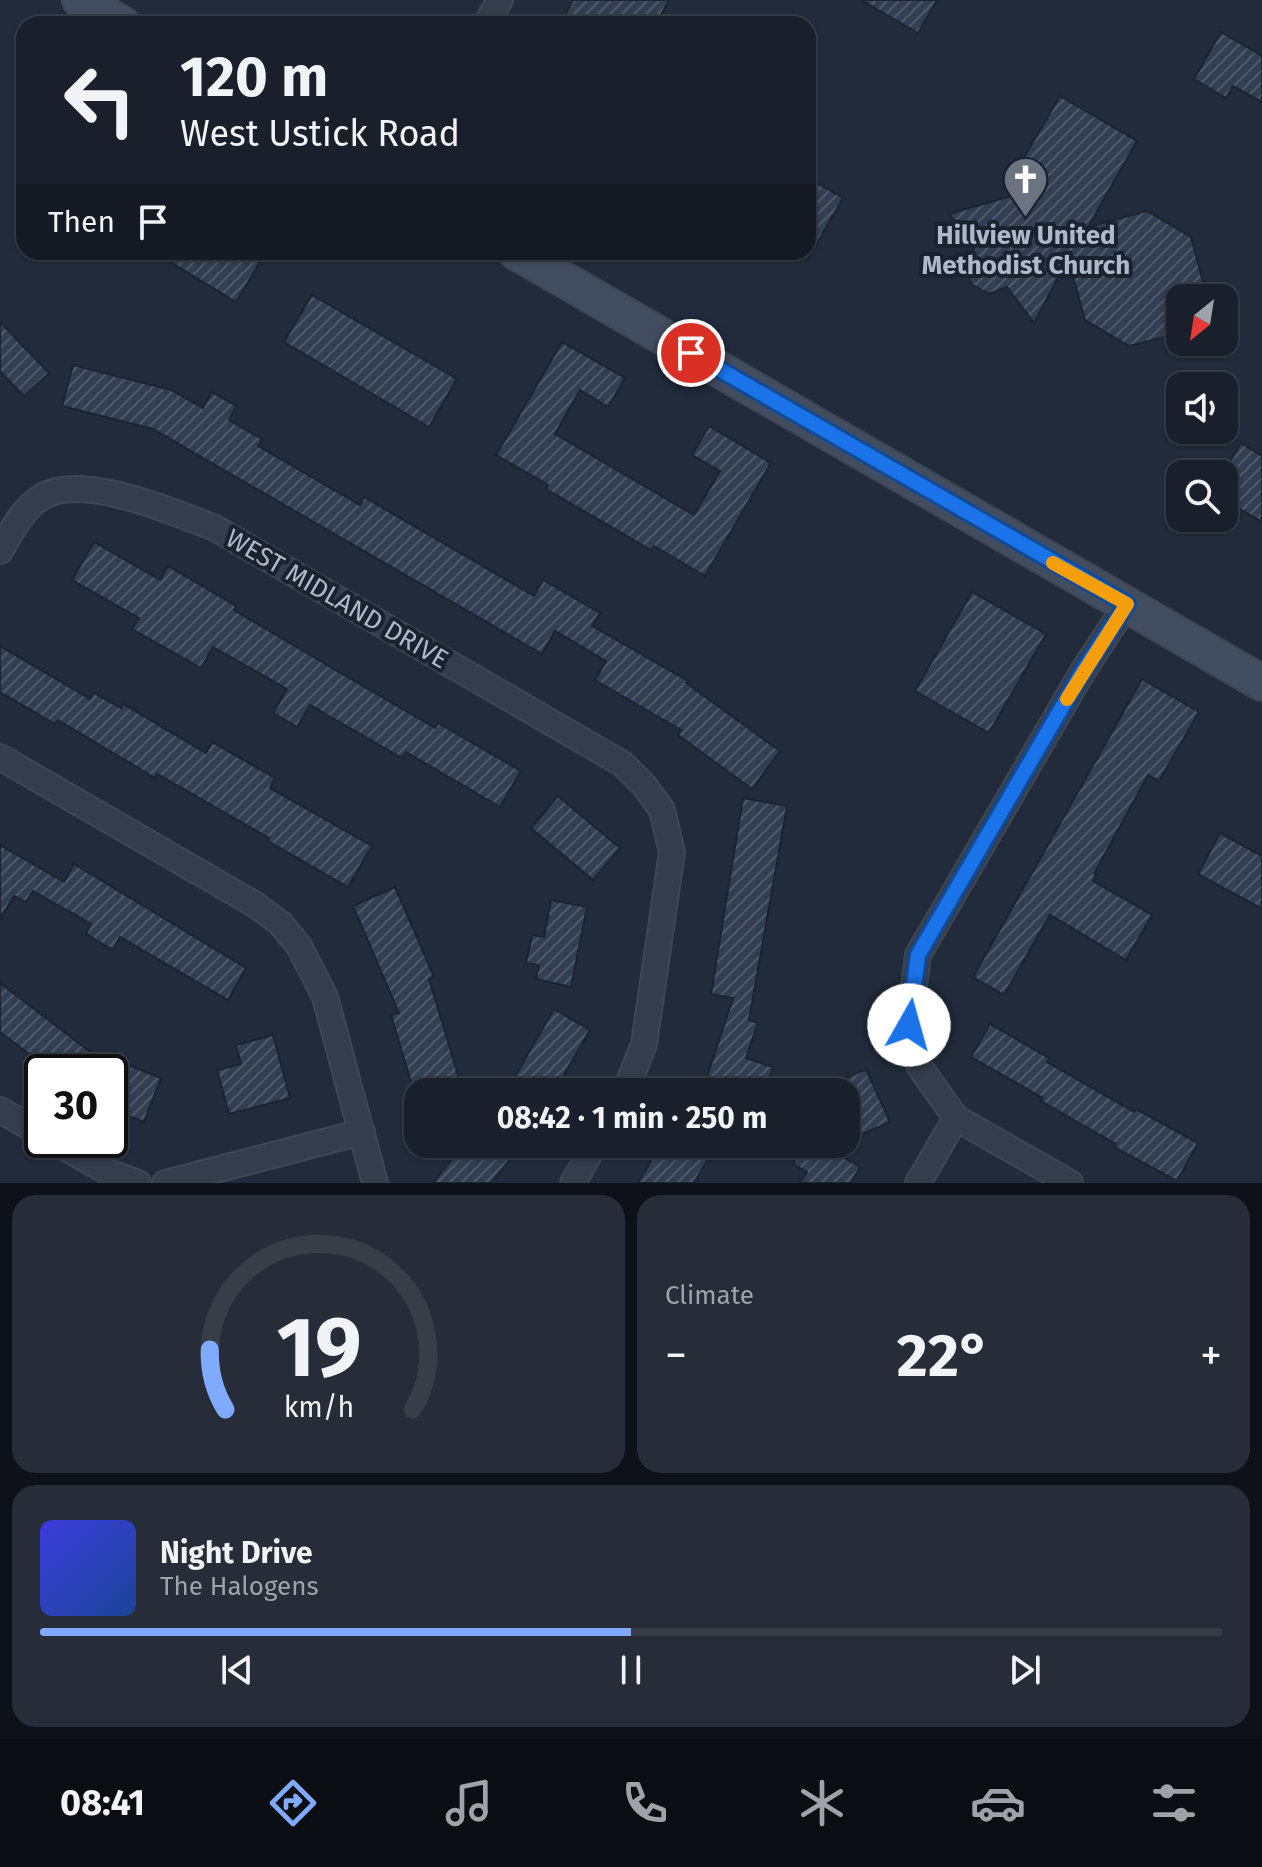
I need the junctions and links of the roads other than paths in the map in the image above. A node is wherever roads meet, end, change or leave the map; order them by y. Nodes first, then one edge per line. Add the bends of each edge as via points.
1 (80, 0) edge
2 (108, 16) edge
3 (530, 260) edge
4 (0, 551) edge
5 (1127, 604) junction
6 (1262, 683) edge
7 (0, 757) edge
8 (631, 1078) edge
9 (0, 1110) edge
10 (956, 1118) junction
11 (24, 1124) edge
12 (362, 1132) junction
13 (84, 1158) edge
14 (587, 1158) edge
15 (138, 1183) edge
16 (165, 1183) edge
17 (375, 1183) edge
18 (573, 1183) edge
19 (918, 1183) edge
20 (1070, 1183) edge

1 - 2 main road
3 - 5 main road
4 - 8 street, WEST MIDLAND DRIVE via 23,513 43,495 74,487 154,503 215,528 623,764 662,810 672,852 644,1044
5 - 6 main road
5 - 10 street via 918,955 909,1025 919,1066
7 - 12 street via 280,923 299,946 325,997
9 - 11 street
10 - 19 street
10 - 20 street
12 - 16 street
12 - 17 street
13 - 15 street
14 - 18 street

